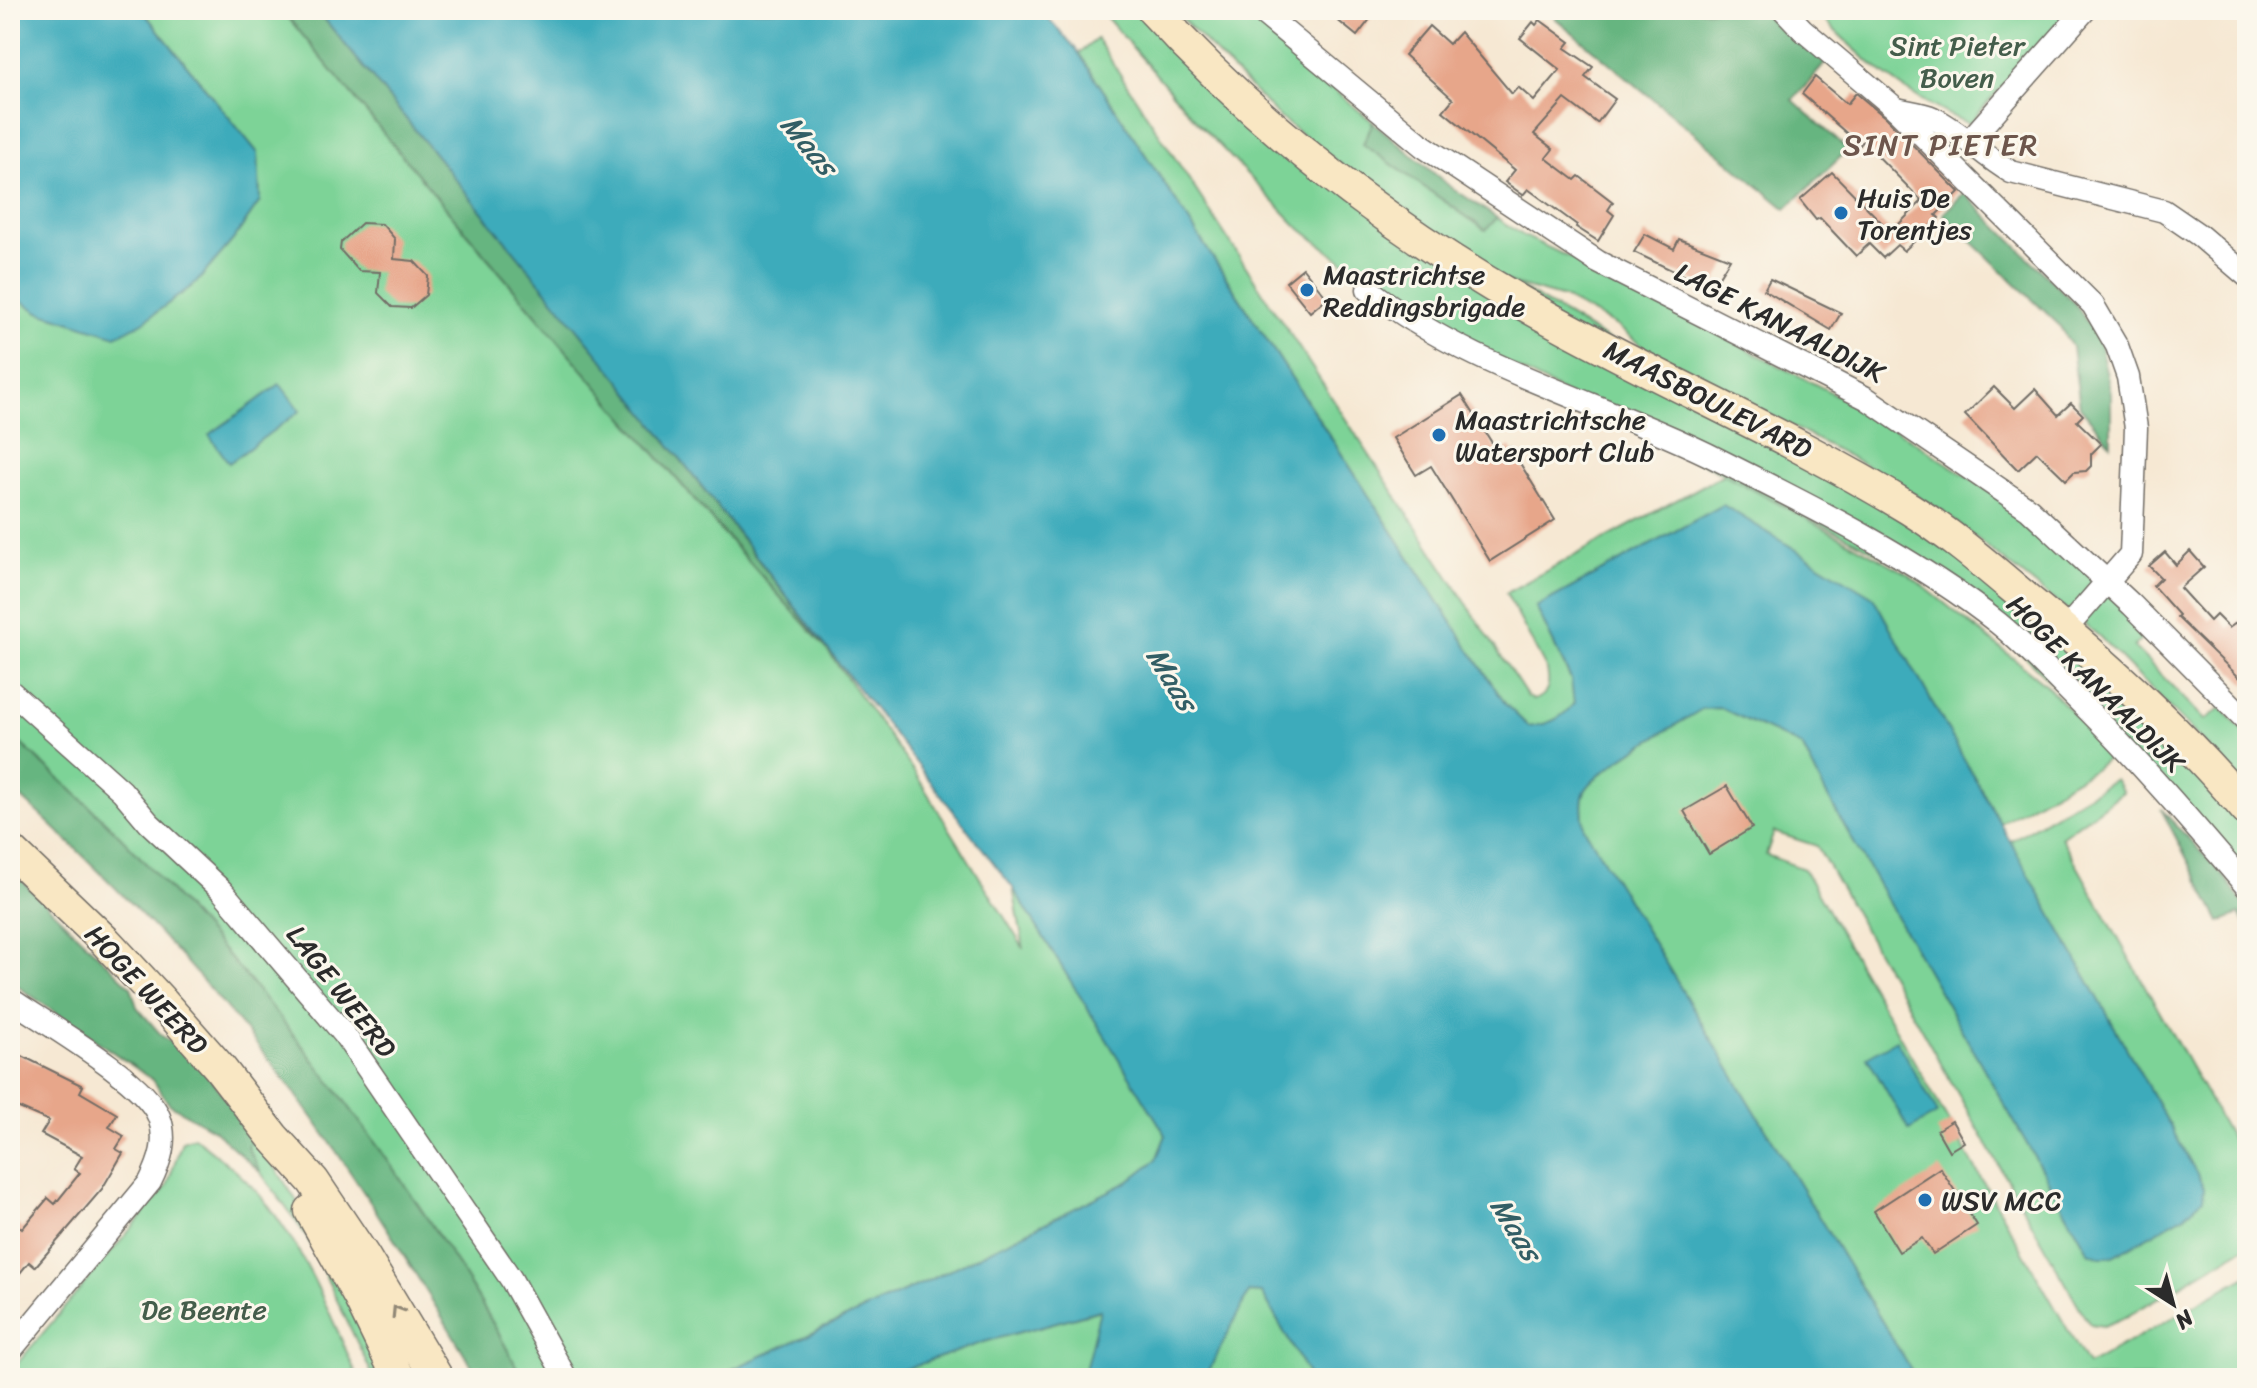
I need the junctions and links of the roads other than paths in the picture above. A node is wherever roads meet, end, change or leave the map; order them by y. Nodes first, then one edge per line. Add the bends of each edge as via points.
1 (1153, 10) edge
2 (1259, 10) edge
3 (1784, 10) edge
4 (2085, 10) edge
5 (1895, 108) junction
6 (1969, 141) junction
7 (2247, 276) edge
8 (1368, 289) dead end
9 (2108, 582) junction
10 (2065, 630) junction
11 (10, 691) edge
12 (2247, 721) edge
13 (2247, 810) edge
14 (10, 850) edge
15 (2247, 887) edge
16 (10, 999) edge
17 (273, 1137) junction
18 (10, 1351) edge
19 (399, 1378) edge
20 (437, 1378) edge
21 (566, 1378) edge

1 - 10 street, MAASBOULEVARD via 1258,114 1377,211 1527,306 1911,509 1971,551
2 - 9 street, LAGE KANAALDIJK via 1423,146 1598,262 1866,398 2029,509
3 - 5 street
4 - 6 street
5 - 6 street via 1932,118
5 - 9 street via 2093,305 2117,346 2136,428 2134,529 2131,554
6 - 7 street via 2011,172 2164,211
8 - 15 street, HOGE KANAALDIJK via 1460,348 1719,460 1880,546 1957,594 2034,655 2116,738
9 - 10 street
9 - 12 street, LAGE KANAALDIJK
10 - 13 street, MAASBOULEVARD via 2135,691
11 - 21 street, LAGE WEERD via 122,791 222,891 344,1034 511,1279
14 - 17 street, HOGE WEERD via 160,1000
16 - 18 street via 136,1086 155,1107 162,1126 162,1148 150,1182
17 - 19 street, HOGE WEERD
20 -> 17 street, HOGE WEERD via 341,1221

